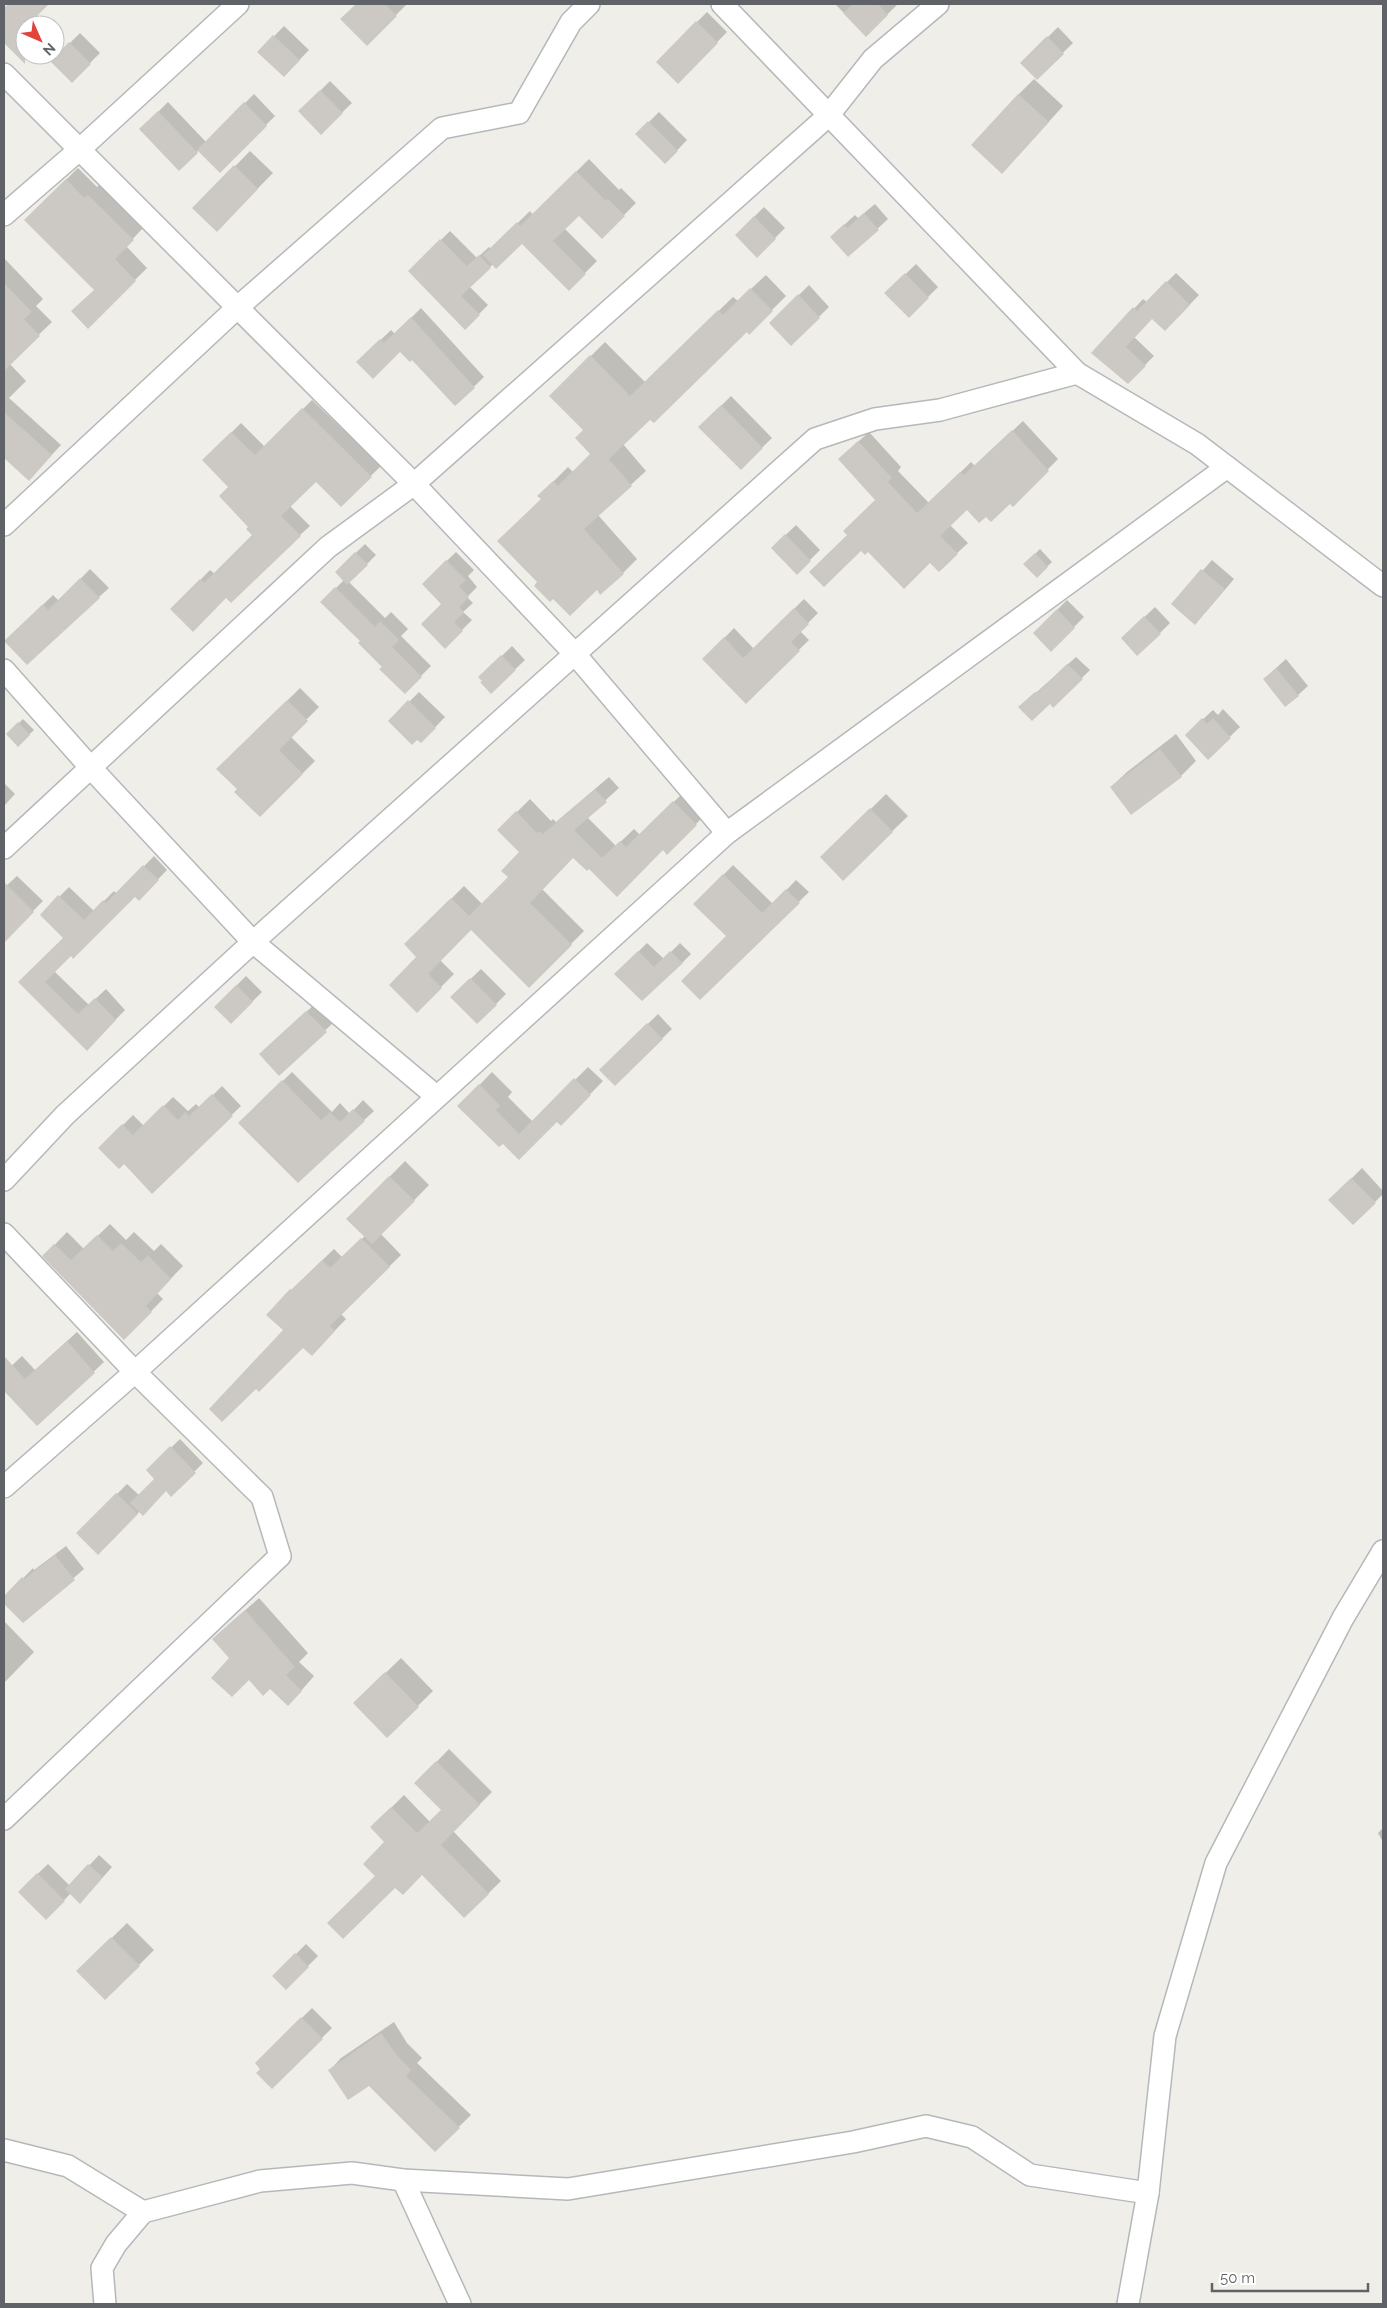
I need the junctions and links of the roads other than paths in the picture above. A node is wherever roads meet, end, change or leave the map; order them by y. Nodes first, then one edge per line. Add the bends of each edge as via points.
1 (238, 4) edge
2 (589, 4) edge
3 (722, 4) edge
4 (938, 4) edge
5 (4, 74) edge
6 (828, 116) junction
7 (79, 150) junction
8 (4, 215) edge
9 (238, 307) junction
10 (1076, 372) junction
11 (1227, 467) junction
12 (414, 484) junction
13 (4, 525) edge
14 (1383, 586) edge
15 (574, 653) junction
16 (4, 670) edge
17 (91, 768) junction
18 (727, 833) junction
19 (4, 848) edge
20 (253, 942) junction
21 (436, 1096) junction
22 (4, 1180) edge
23 (4, 1234) edge
24 (135, 1372) junction
25 (4, 1487) edge
26 (1383, 1551) edge
27 (4, 1819) edge
28 (4, 2150) edge
29 (403, 2180) junction
30 (1148, 2193) junction
31 (143, 2212) junction
32 (105, 2304) edge
33 (460, 2304) edge
34 (1128, 2304) edge

1 - 7 street
2 - 9 street via 571,22 519,113 442,128
3 - 6 street
4 - 6 street via 873,59
5 - 7 street
6 - 10 street
6 - 12 street
7 - 8 street
7 - 9 street
9 - 12 street
9 - 13 street
10 - 11 street via 1197,444
10 - 15 street via 940,410 875,419 815,439
11 - 14 street
11 - 18 street
12 - 15 street
12 - 17 street via 328,547
15 - 18 street
15 - 20 street
16 - 17 street
17 - 19 street
17 - 20 street
18 - 21 street
20 - 21 street
20 - 22 street via 65,1115
21 - 24 street
23 - 24 street
24 - 25 street
24 - 27 street via 262,1497 280,1556
26 - 30 street via 1343,1618 1216,1863 1165,2036
28 - 31 street via 68,2166
29 - 30 street via 568,2189 853,2142 926,2126 972,2137 1030,2175
29 - 31 street via 352,2173 260,2181
29 - 33 street
30 - 34 street
31 - 32 street via 116,2244 102,2268

